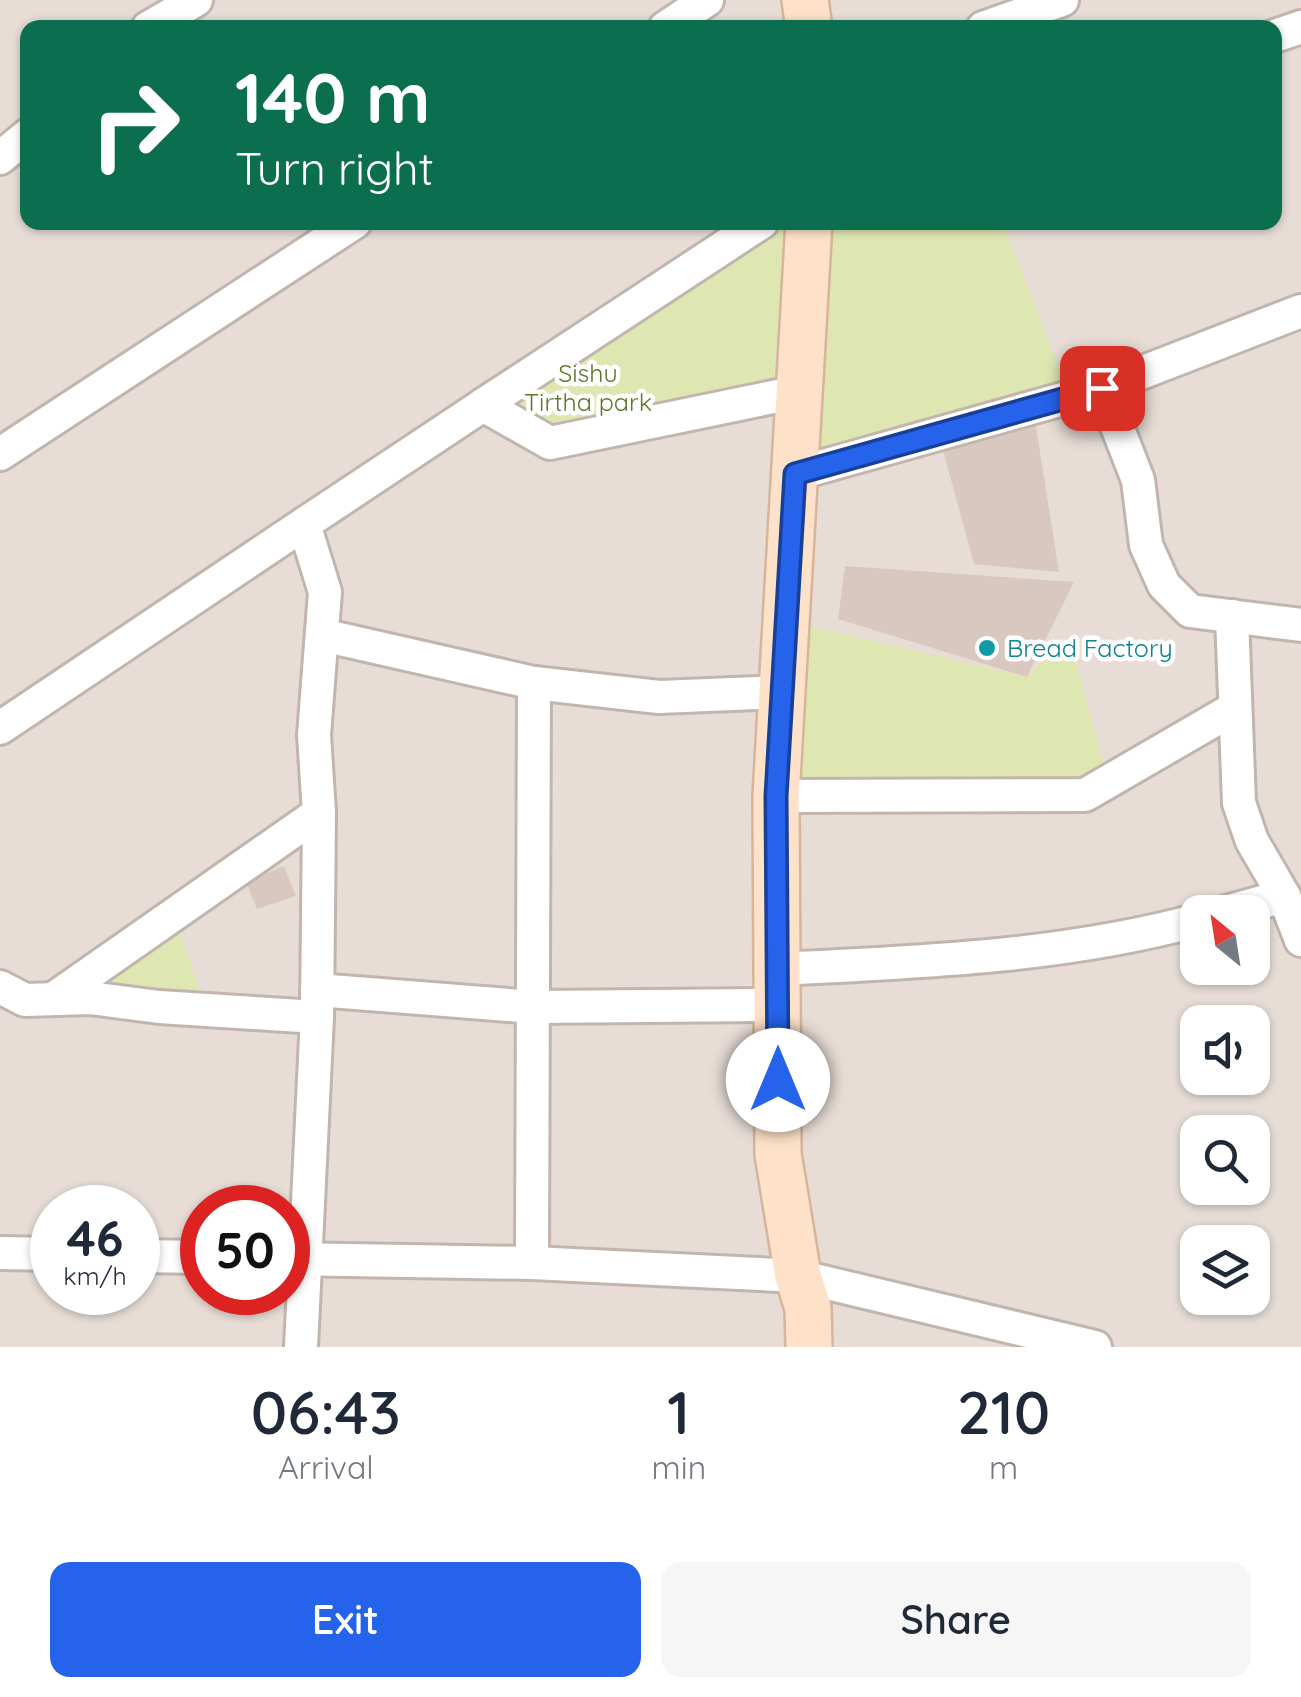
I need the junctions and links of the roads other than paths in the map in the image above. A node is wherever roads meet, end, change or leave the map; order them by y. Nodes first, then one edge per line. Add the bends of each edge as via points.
1 (196, 0) edge
2 (707, 0) edge
3 (1062, 0) edge
4 (162, 20) edge
5 (676, 20) edge
6 (1006, 20) edge
7 (20, 142) edge
8 (0, 158) edge
9 (343, 230) edge
10 (750, 230) edge
11 (808, 230) edge
12 (1301, 311) edge
13 (1102, 388) junction
14 (797, 392) junction
15 (484, 405) junction
16 (0, 454) edge
17 (795, 474) junction
18 (304, 524) junction
19 (1232, 616) junction
20 (1301, 625) edge
21 (322, 635) junction
22 (534, 683) junction
23 (783, 692) junction
24 (1235, 708) junction
25 (0, 728) edge
26 (776, 796) junction
27 (319, 814) junction
28 (1284, 896) junction
29 (1270, 900) edge
30 (1180, 923) edge
31 (1301, 940) edge
32 (0, 987) edge
33 (778, 987) junction
34 (53, 999) junction
35 (317, 1003) junction
36 (534, 1006) junction
37 (302, 1185) edge
38 (0, 1253) edge
39 (30, 1254) edge
40 (310, 1259) edge
41 (532, 1264) junction
42 (798, 1276) junction
43 (299, 1315) edge
44 (1017, 1338) edge
45 (300, 1347) edge
46 (809, 1347) edge
47 (1096, 1347) edge

1 - 4 street
2 - 5 street
3 - 6 street
7 - 8 street
9 - 16 street
10 - 15 street
11 - 14 main road
12 - 13 street
13 - 17 street
13 - 19 street via 1138,480 1153,566 1190,611
14 - 15 street via 550,443
14 - 17 main road
15 - 18 street
17 - 23 main road
18 - 21 street via 325,592
18 - 25 street
19 - 20 street
19 - 24 street
21 - 22 street
21 - 27 street via 314,735
22 - 23 street via 659,697
22 - 36 street
23 - 26 main road
24 - 26 street via 1084,795
24 - 28 street via 1239,803
26 - 33 main road
27 - 34 street
27 - 35 street
28 - 29 street
28 - 31 street
30 - 33 street
32 - 34 street via 25,1000
33 - 36 street
33 - 42 main road via 778,1154
34 - 35 street
35 - 36 street
35 - 37 street
36 - 41 street
38 - 39 street
40 - 41 street
41 - 42 street
42 - 44 street
42 - 46 main road
43 - 45 street
44 - 47 street

